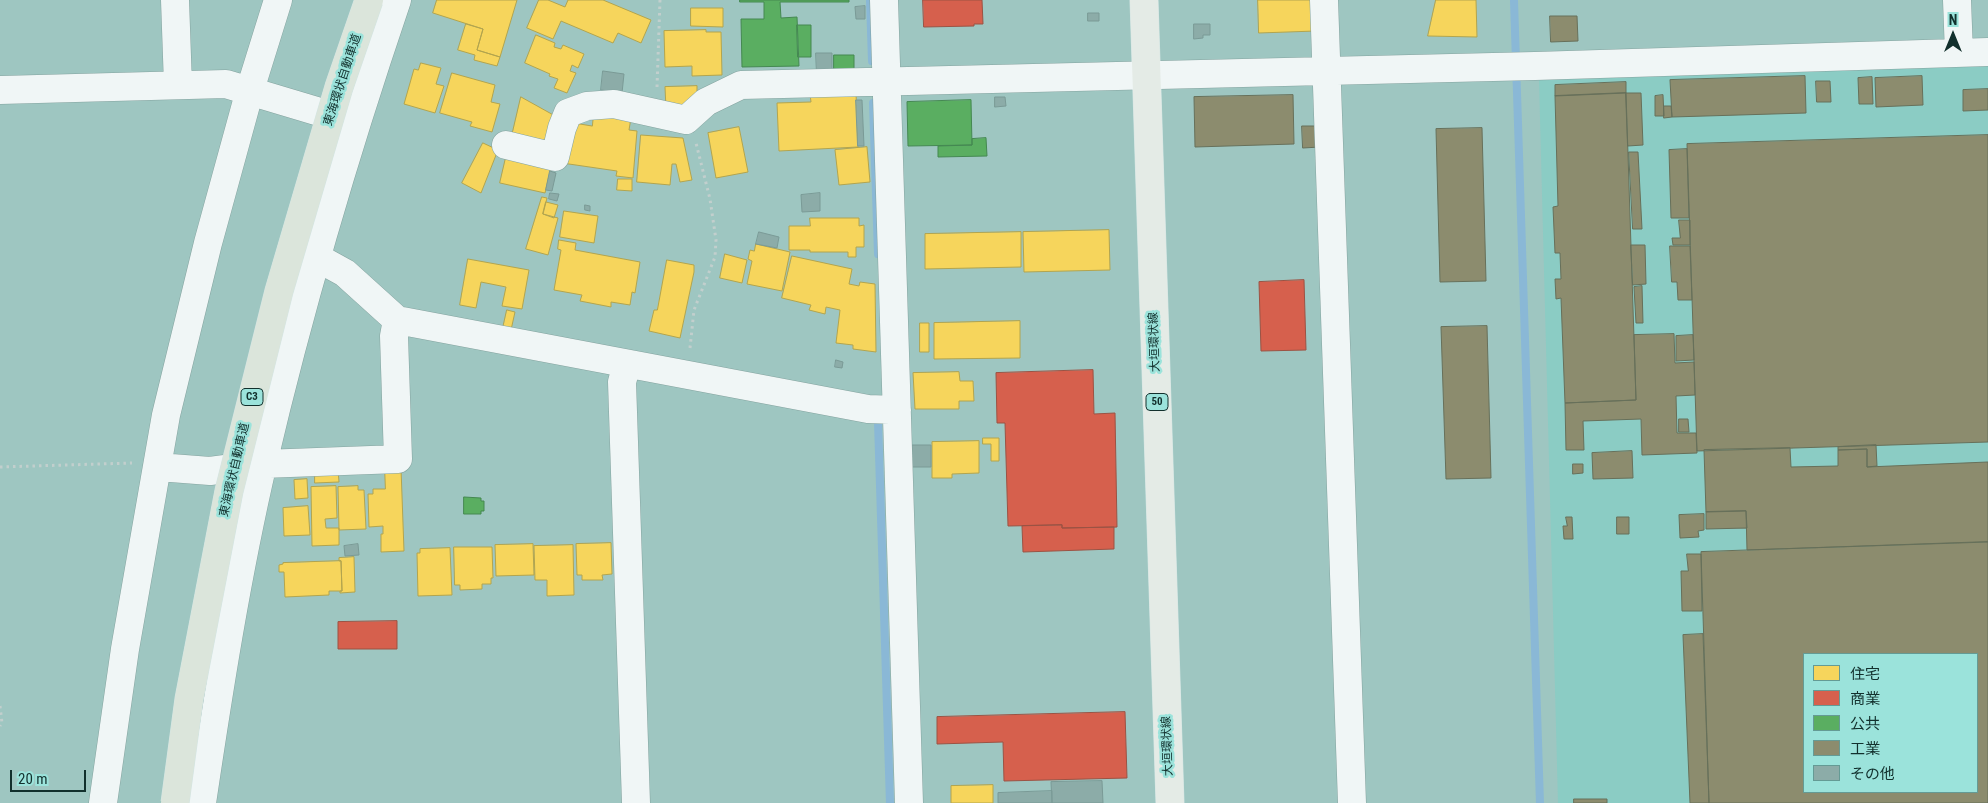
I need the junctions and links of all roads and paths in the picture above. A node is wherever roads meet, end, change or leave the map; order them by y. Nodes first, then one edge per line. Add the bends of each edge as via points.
1 (175, 0) edge
2 (278, 0) edge
3 (369, 0) edge
4 (397, 0) edge
5 (660, 0) edge
6 (884, 0) edge
7 (1144, 0) edge
8 (1324, 0) edge
9 (1958, 0) edge
10 (1988, 52) edge
11 (1959, 53) junction
12 (1325, 71) junction
13 (1146, 74) junction
14 (886, 82) junction
15 (178, 85) junction
16 (0, 90) edge
17 (250, 90) junction
18 (657, 113) junction
19 (686, 120) junction
20 (356, 123) junction
21 (506, 145) dead end
22 (316, 257) junction
23 (397, 320) junction
24 (627, 364) junction
25 (687, 374) junction
26 (898, 410) junction
27 (263, 464) junction
28 (158, 466) junction
29 (0, 467) edge
30 (0, 706) edge
31 (0, 726) edge
32 (103, 803) edge
33 (175, 803) edge
34 (202, 803) edge
35 (636, 803) edge
36 (909, 803) edge
37 (1170, 803) edge
38 (1352, 803) edge

1 - 15 street
2 - 17 street
3 - 33 highway, 東海環状自動車道 / C3, bridge via 339,87 279,291 229,491 189,700
4 - 20 street
5 - 18 path
6 - 14 street
7 - 13 main road, 大垣環状線 / 50
8 - 12 street
9 - 11 street
10 - 11 street
11 - 12 street
12 - 13 street
12 - 38 street
13 - 14 street
13 - 37 main road, 大垣環状線 / 50
14 - 19 street via 741,85 706,102
14 - 26 street
15 - 16 street
15 - 17 street via 226,84
17 - 20 street
17 - 28 street via 166,415
18 - 19 street
18 - 21 street via 614,104 587,106 568,113 556,156
19 - 25 path via 693,134 710,199 716,240 715,257 694,310
20 - 22 street
22 - 23 street via 345,273
22 - 27 street
23 - 24 street
23 - 27 street via 394,336 398,459
24 - 25 street
24 - 35 street via 622,382
25 - 26 street via 868,408
26 - 36 street
27 - 28 street via 210,471
27 - 34 street via 221,678
28 - 29 path via 138,463
28 - 32 street via 125,649
30 - 31 path

